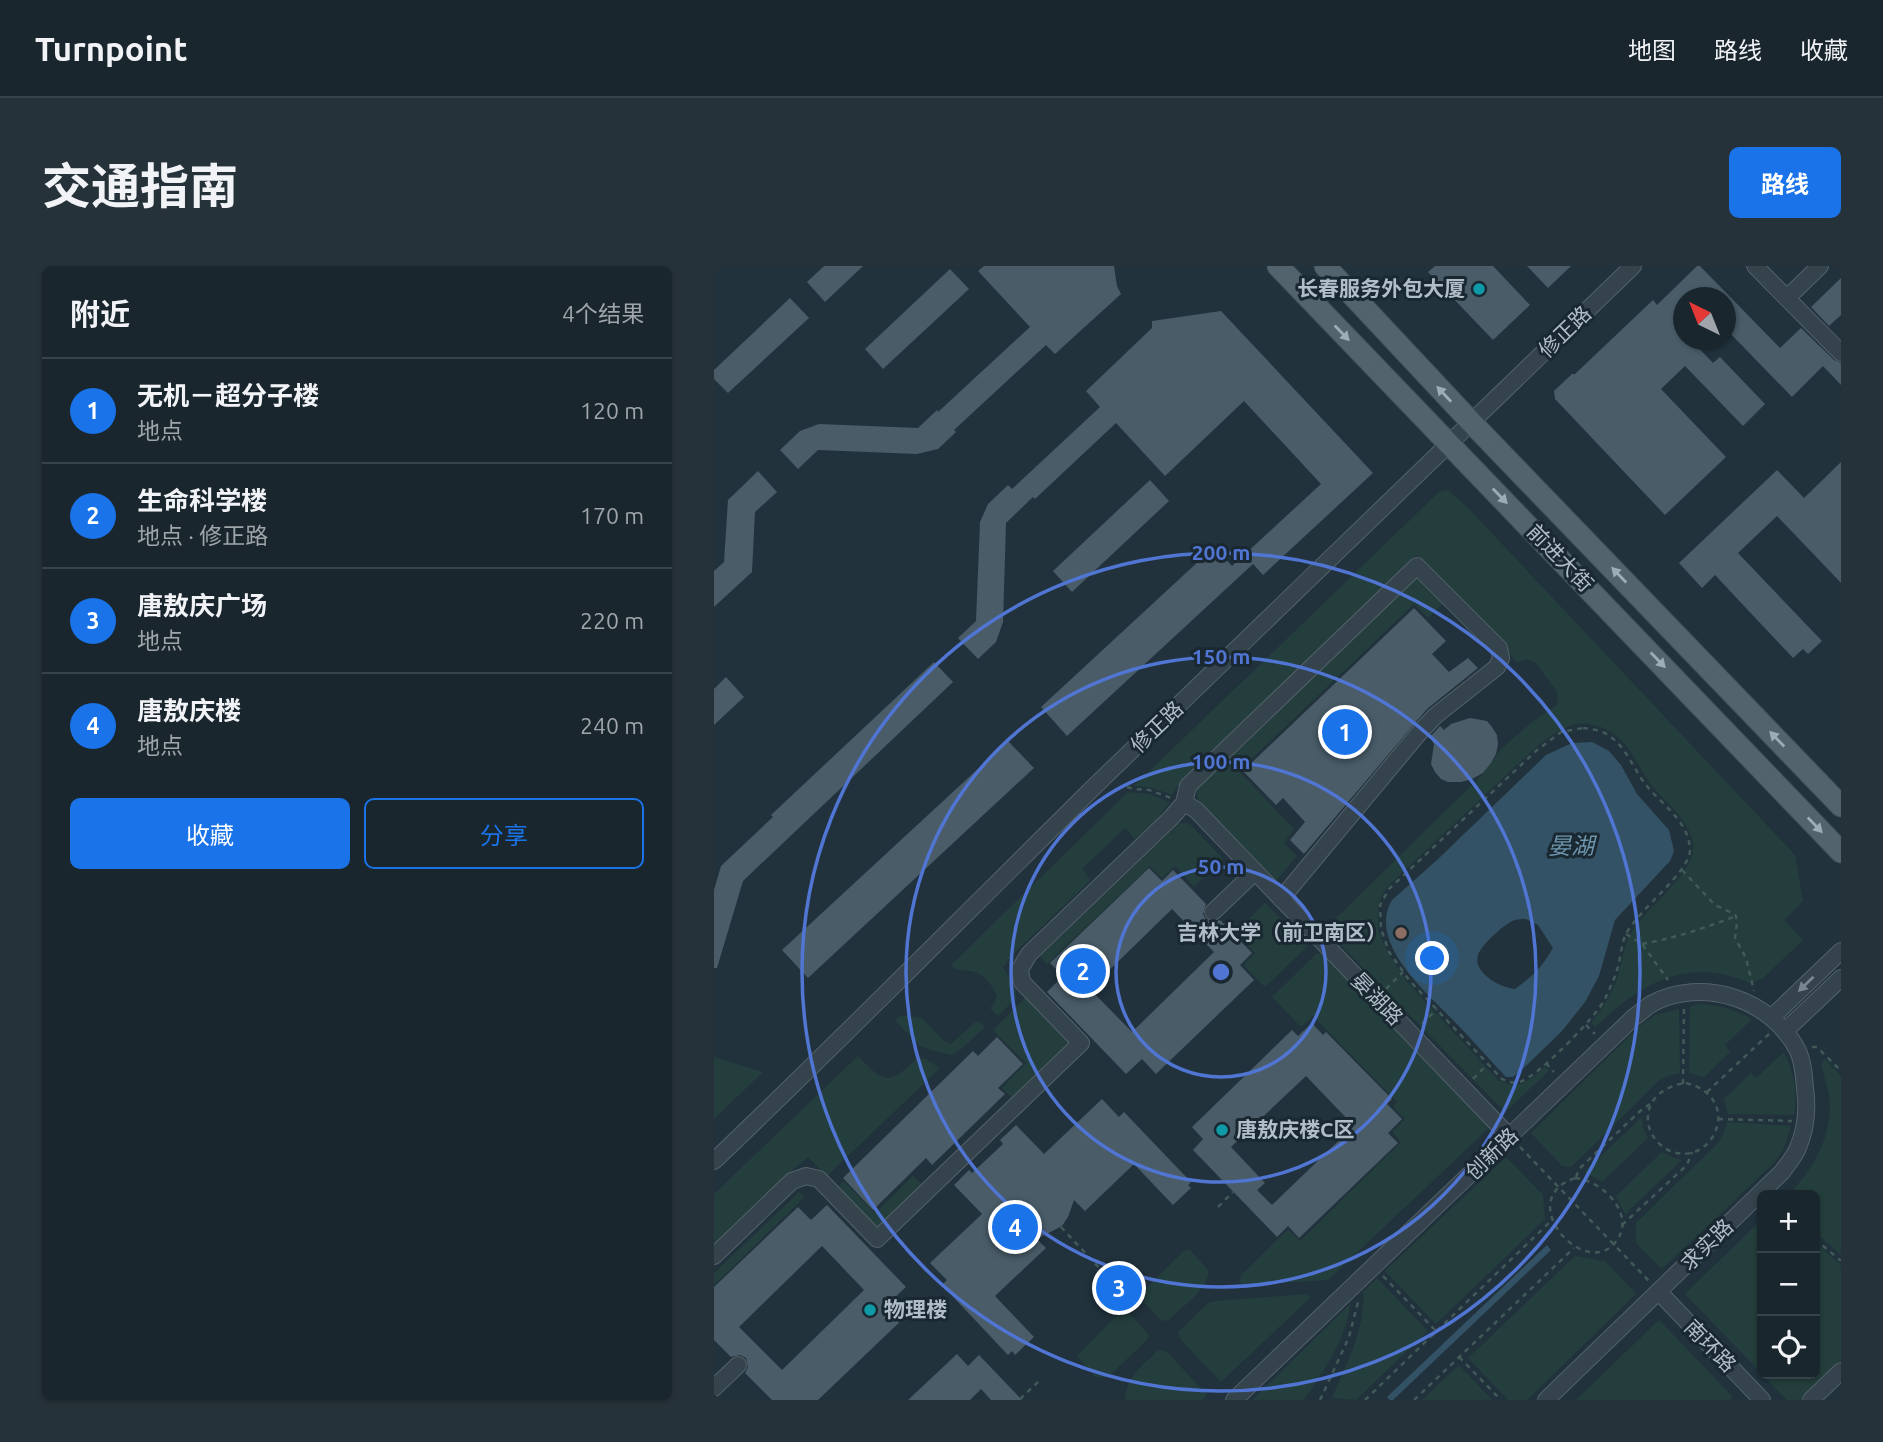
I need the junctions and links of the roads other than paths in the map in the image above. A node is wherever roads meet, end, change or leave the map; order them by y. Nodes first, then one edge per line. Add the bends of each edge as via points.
1 (1278, 266) edge
2 (1325, 266) edge
3 (1633, 266) edge
4 (1755, 266) edge
5 (1820, 266) edge
6 (1787, 298) junction
7 (1841, 353) edge
8 (1471, 422) junction
9 (1449, 443) junction
10 (1184, 803) junction
11 (1841, 806) edge
12 (1838, 848) edge
13 (1841, 865) edge
14 (1255, 872) junction
15 (1281, 899) junction
16 (1213, 912) dead end
17 (1841, 951) edge
18 (1841, 978) edge
19 (1778, 1024) junction
20 (1517, 1139) junction
21 (714, 1161) edge
22 (714, 1256) edge
23 (1656, 1285) junction
24 (738, 1365) dead end
25 (1841, 1371) edge
26 (714, 1388) edge
27 (1234, 1400) edge
28 (1546, 1400) edge
29 (1762, 1400) edge
30 (1811, 1400) edge

1 -> 9 main road, 前进大街
8 -> 2 main road, 前进大街
3 - 8 street, 修正路
4 - 6 street
5 - 6 street
6 - 7 street
8 - 9 street, 修正路
11 -> 8 main road, 前进大街
9 -> 12 main road, 前进大街
9 - 21 street, 修正路
10 - 14 street, 晏湖路
10 - 15 street via 1188,786 1417,565 1499,648 1502,658 1497,667 1434,716
10 - 22 street via 1029,954 1020,969 1022,982 1082,1043 877,1239 819,1179 806,1176 792,1181
12 - 13 street
14 - 15 street, 晏湖路
14 - 16 street
15 - 20 street, 晏湖路
17 -> 19 street
18 - 19 street
19 - 20 street, 创新路 via 1749,1003 1725,994 1684,994 1652,1004 1634,1017
19 - 23 street, 求实路 via 1798,1052 1804,1070 1806,1121 1796,1152 1782,1172
20 - 27 street, 创新路 via 1374,1266
23 - 28 street, 求实路
23 - 29 street, 南环路
24 - 26 street
25 - 30 street

